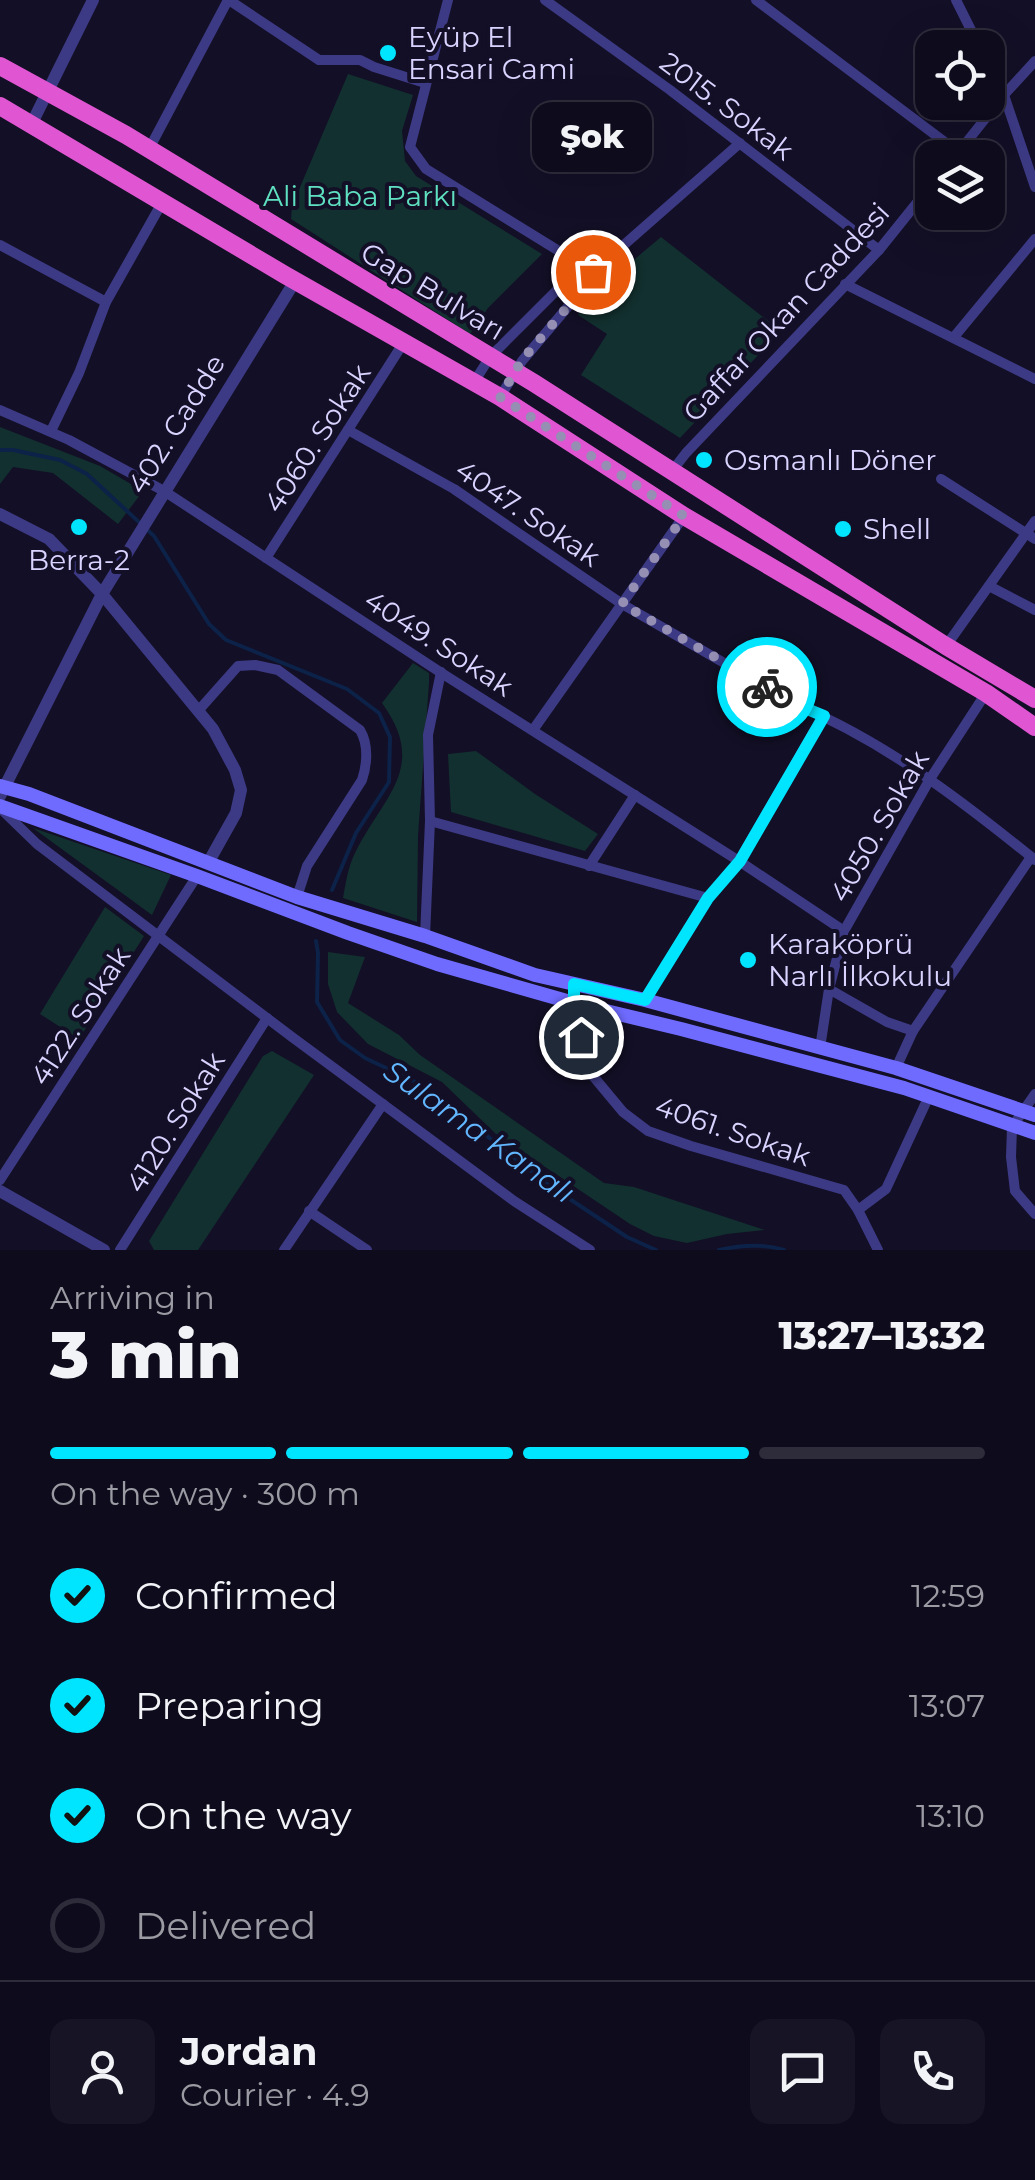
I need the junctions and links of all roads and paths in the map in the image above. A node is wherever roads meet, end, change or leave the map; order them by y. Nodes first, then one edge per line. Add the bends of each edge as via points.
1 (93, 0) edge
2 (229, 0) edge
3 (448, 0) edge
4 (545, 0) edge
5 (756, 0) edge
6 (956, 0) edge
7 (971, 30) edge
8 (1035, 60) edge
9 (0, 66) edge
10 (426, 83) junction
11 (46, 91) junction
12 (1005, 94) edge
13 (1005, 98) edge
14 (0, 106) edge
15 (984, 120) edge
16 (31, 124) junction
17 (937, 140) edge
18 (968, 140) edge
19 (740, 143) junction
20 (149, 148) junction
21 (1035, 187) edge
22 (163, 202) junction
23 (915, 206) edge
24 (1035, 238) edge
25 (0, 245) edge
26 (880, 250) junction
27 (593, 272) junction
28 (295, 281) junction
29 (579, 281) junction
30 (846, 284) junction
31 (106, 302) junction
32 (954, 337) junction
33 (404, 342) junction
34 (490, 357) junction
35 (515, 372) junction
36 (1035, 379) edge
37 (474, 382) junction
38 (500, 397) junction
39 (0, 410) edge
40 (348, 430) junction
41 (51, 431) junction
42 (672, 471) junction
43 (941, 479) dead end
44 (164, 491) junction
45 (0, 514) edge
46 (684, 516) junction
47 (1035, 521) edge
48 (1030, 536) edge
49 (266, 558) junction
50 (989, 586) junction
51 (102, 594) junction
52 (622, 604) junction
53 (1035, 610) edge
54 (946, 646) junction
55 (442, 672) junction
56 (986, 693) junction
57 (1035, 700) edge
58 (198, 711) junction
59 (824, 716) junction
60 (1035, 726) edge
61 (533, 730) junction
62 (930, 778) junction
63 (2, 790) edge
64 (635, 794) junction
65 (0, 808) edge
66 (430, 822) junction
67 (1033, 858) edge
68 (740, 861) junction
69 (208, 862) junction
70 (590, 866) junction
71 (197, 876) junction
72 (297, 898) junction
73 (708, 898) junction
74 (844, 932) junction
75 (160, 936) junction
76 (425, 936) junction
77 (574, 984) junction
78 (830, 989) junction
79 (645, 1000) junction
80 (574, 1004) junction
81 (267, 1018) junction
82 (913, 1031) junction
83 (820, 1048) junction
84 (896, 1068) junction
85 (1035, 1094) edge
86 (929, 1096) junction
87 (384, 1104) junction
88 (1029, 1113) edge
89 (1012, 1126) junction
90 (1035, 1133) edge
91 (0, 1180) edge
92 (0, 1191) edge
93 (858, 1210) junction
94 (309, 1211) junction
95 (1035, 1214) edge
96 (104, 1250) edge
97 (120, 1250) edge
98 (284, 1250) edge
99 (367, 1250) edge
100 (590, 1250) edge
101 (878, 1250) edge

1 - 11 street
2 - 10 street via 319,60 360,60
2 - 20 street
3 - 10 street
4 - 19 street, 2015. Sokak
5 - 17 street
6 - 7 street
8 - 12 street
9 - 11 highway, Gap Bulvarı
10 - 27 street via 410,147 426,170
11 - 16 street
11 - 20 highway, Gap Bulvarı
13 - 21 street
14 - 16 highway, Gap Bulvarı
15 - 18 street
16 - 22 highway, Gap Bulvarı
19 - 26 street, 2015. Sokak
19 - 27 street
20 - 34 highway, Gap Bulvarı
22 - 28 highway, Gap Bulvarı
22 - 31 street
23 - 26 street, Gaffar Okan Caddesi
24 - 32 street
25 - 31 street
26 - 30 street, Gaffar Okan Caddesi
27 - 29 street
28 - 33 highway, Gap Bulvarı
28 - 44 street, 402. Cadde
29 - 34 street via 565,282
29 - 35 street via 582,290
30 - 32 street
30 - 42 street, Gaffar Okan Caddesi
31 - 41 street
32 - 36 street
33 - 37 highway, Gap Bulvarı
33 - 40 street, 4060. Sokak
34 - 35 highway, Gap Bulvarı
34 - 37 street
35 - 38 street
35 - 42 highway, Gap Bulvarı
37 - 38 highway, Gap Bulvarı
38 - 46 highway, Gap Bulvarı
39 - 41 street, 4049. Sokak
40 - 49 street, 4060. Sokak
40 - 52 street, 4047. Sokak via 454,489
41 - 44 street, 4049. Sokak
42 - 54 highway, Gap Bulvarı
43 - 48 street
44 - 49 street, 4049. Sokak
44 - 51 street, 402. Cadde
45 - 51 street via 49,538
46 - 52 street
46 - 56 highway, Gap Bulvarı
47 - 48 street
48 - 50 street
49 - 55 street, 4049. Sokak
50 - 53 street
50 - 54 street
51 - 58 street
51 - 63 street, 402. Cadde
52 - 59 street, 4047. Sokak
52 - 61 street
54 - 57 highway, Gap Bulvarı
55 - 61 street, 4049. Sokak
55 - 66 street via 428,734
56 - 60 highway, Gap Bulvarı
56 - 62 street, 4050. Sokak
58 - 69 street via 241,790 236,813
58 - 72 street via 238,666 255,666 278,670 360,730 362,780 306,866
59 - 62 street, 4047. Sokak
59 - 68 street
61 - 64 street, 4049. Sokak
62 - 67 street, 4047. Sokak
62 - 74 street, 4050. Sokak
63 - 69 main road via 29,794
64 - 68 street, 4049. Sokak
64 - 70 street
65 - 71 main road
65 - 75 street
66 - 70 street
66 - 76 street
67 - 82 street
68 - 73 street
68 - 74 street, 4049. Sokak
69 - 72 main road
70 - 73 street
71 - 75 street, 4122. Sokak
71 - 80 main road via 401,952
72 - 76 main road
73 - 79 street
74 - 78 street, 4050. Sokak
75 - 81 street
75 - 91 street, 4122. Sokak
76 - 77 main road
77 - 79 main road
77 - 80 street, 4061. Sokak
78 - 82 street
78 - 83 street, 4050. Sokak
79 - 83 main road
80 - 86 main road
80 - 93 street, 4061. Sokak via 588,1070 648,1131 844,1190
81 - 87 street
81 - 97 street, 4120. Sokak
82 - 84 street
83 - 84 main road
84 - 88 main road
85 - 88 street
86 - 89 main road
86 - 93 street via 886,1189
87 - 94 street
87 - 100 street
88 - 89 street
89 - 90 main road
89 - 95 street via 1015,1191
92 - 96 street
93 - 101 street, 4061. Sokak
94 - 98 street
94 - 99 street

